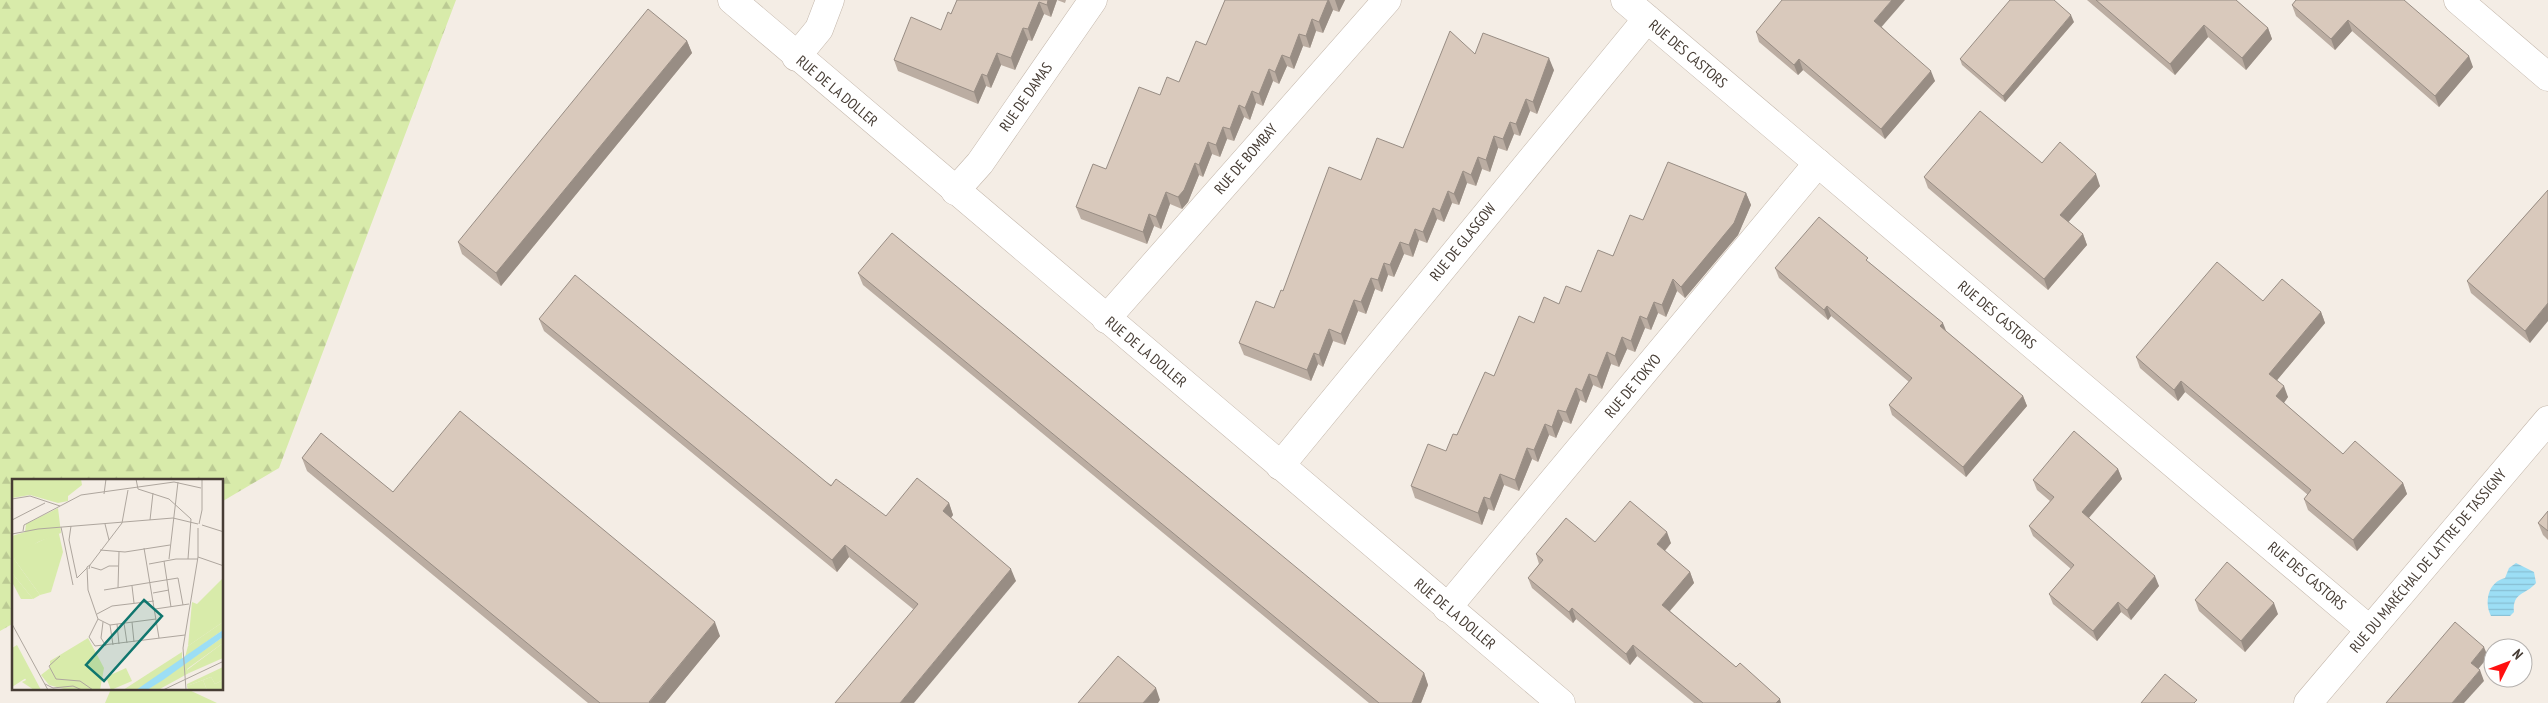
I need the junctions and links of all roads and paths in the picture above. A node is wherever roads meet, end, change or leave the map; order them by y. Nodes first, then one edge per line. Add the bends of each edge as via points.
1 (732, 0) edge
2 (830, 0) edge
3 (1093, 0) edge
4 (1386, 0) edge
5 (1625, 0) edge
6 (2458, 0) edge
7 (1647, 18) junction
8 (796, 57) junction
9 (2548, 77) edge
10 (1818, 164) junction
11 (955, 191) junction
12 (1106, 319) junction
13 (2548, 420) edge
14 (1280, 466) junction
15 (1447, 608) junction
16 (2370, 630) junction
17 (1561, 703) edge
18 (2308, 703) edge

1 - 8 street, RUE DE LA DOLLER
2 - 8 street via 819,29
3 - 11 street, RUE DE DAMAS via 980,163
4 - 12 street, RUE DE BOMBAY
5 - 7 street, RUE DES CASTORS
6 - 9 street
7 - 10 street, RUE DES CASTORS
7 - 14 street, RUE DE GLASGOW
8 - 11 street, RUE DE LA DOLLER
10 - 15 street, RUE DE TOKYO
10 - 16 street, RUE DES CASTORS
11 - 12 street, RUE DE LA DOLLER
12 - 14 street, RUE DE LA DOLLER
13 - 16 street, RUE DU MARÉCHAL DE LATTRE DE TASSIGNY
14 - 15 street, RUE DE LA DOLLER
15 - 17 street, RUE DE LA DOLLER
16 - 18 street, RUE DU MARÉCHAL DE LATTRE DE TASSIGNY

